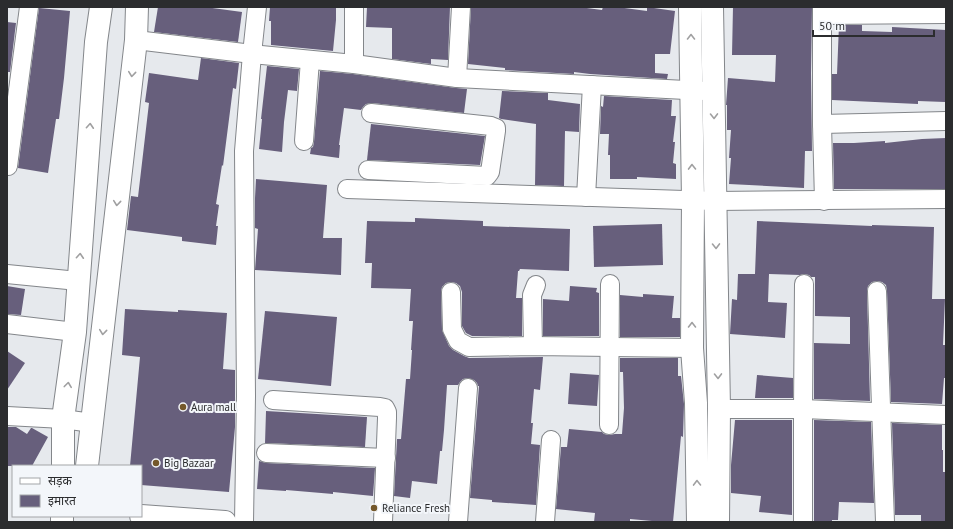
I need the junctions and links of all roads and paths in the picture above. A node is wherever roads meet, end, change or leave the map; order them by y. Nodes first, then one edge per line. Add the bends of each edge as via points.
1 (29, 7) edge
2 (101, 7) edge
3 (257, 7) edge
4 (354, 7) edge
5 (461, 7) edge
6 (690, 7) edge
7 (712, 7) edge
8 (131, 8) edge
9 (822, 11) edge
10 (946, 14) edge
11 (136, 40) junction
12 (252, 54) junction
13 (310, 60) junction
14 (354, 64) junction
15 (457, 78) junction
16 (592, 85) junction
17 (691, 91) junction
18 (714, 91) junction
19 (371, 113) dead end
20 (946, 121) edge
21 (822, 124) junction
22 (304, 141) dead end
23 (8, 166) dead end
24 (368, 170) dead end
25 (429, 174) junction
26 (347, 190) dead end
27 (428, 192) junction
28 (586, 197) junction
29 (946, 199) edge
30 (693, 200) junction
31 (715, 201) junction
32 (824, 201) junction
33 (7, 274) edge
34 (78, 281) junction
35 (610, 284) dead end
36 (804, 284) dead end
37 (536, 285) dead end
38 (877, 291) dead end
39 (451, 292) dead end
40 (7, 324) edge
41 (75, 332) junction
42 (533, 346) junction
43 (609, 347) junction
44 (692, 348) junction
45 (468, 388) dead end
46 (273, 400) dead end
47 (719, 409) junction
48 (802, 409) junction
49 (881, 412) junction
50 (946, 415) edge
51 (7, 416) edge
52 (64, 418) junction
53 (92, 423) junction
54 (609, 425) dead end
55 (551, 440) dead end
56 (266, 452) dead end
57 (386, 458) junction
58 (63, 465) edge
59 (88, 465) edge
60 (142, 516) edge
61 (165, 520) edge
62 (225, 522) edge
63 (244, 522) edge
64 (383, 522) edge
65 (458, 522) edge
66 (545, 522) edge
67 (698, 522) edge
68 (718, 522) edge
69 (803, 522) edge
70 (885, 522) edge

1 - 23 street
34 -> 2 street via 96,42
3 - 12 street
4 - 14 street
5 - 15 street
17 -> 6 street
7 - 18 street
8 - 11 street
9 - 10 street
9 - 21 street
11 - 12 street
11 -> 53 street
12 - 13 street
12 - 63 street via 244,151
13 - 14 street
13 - 22 street
14 - 15 street
15 - 16 street
16 - 17 street
16 - 28 street
17 - 18 street
30 -> 17 street
18 -> 31 street
19 - 25 street via 496,128 490,172 487,176
20 - 21 street
21 - 32 street
24 - 25 street
25 - 27 street
26 - 27 street
27 - 28 street
28 - 30 street
29 - 32 street
30 - 31 street
44 -> 30 street
31 - 32 street
31 -> 47 street
33 - 34 street
34 - 41 street
35 - 43 street
36 - 48 street
37 - 42 street via 532,295
38 - 49 street
39 - 42 street via 452,329 458,341 469,347
40 - 41 street
52 -> 41 street
42 - 43 street
43 - 44 street
43 - 54 street
67 -> 44 street via 696,403
45 - 65 street
46 - 57 street via 385,408
47 - 48 street
47 - 68 street
48 - 49 street
48 - 69 street
49 - 50 street
49 - 70 street
51 - 52 street
52 - 53 street
52 - 58 street
53 - 59 street
55 - 66 street
56 - 57 street
57 - 64 street
60 - 61 street
61 - 62 street

